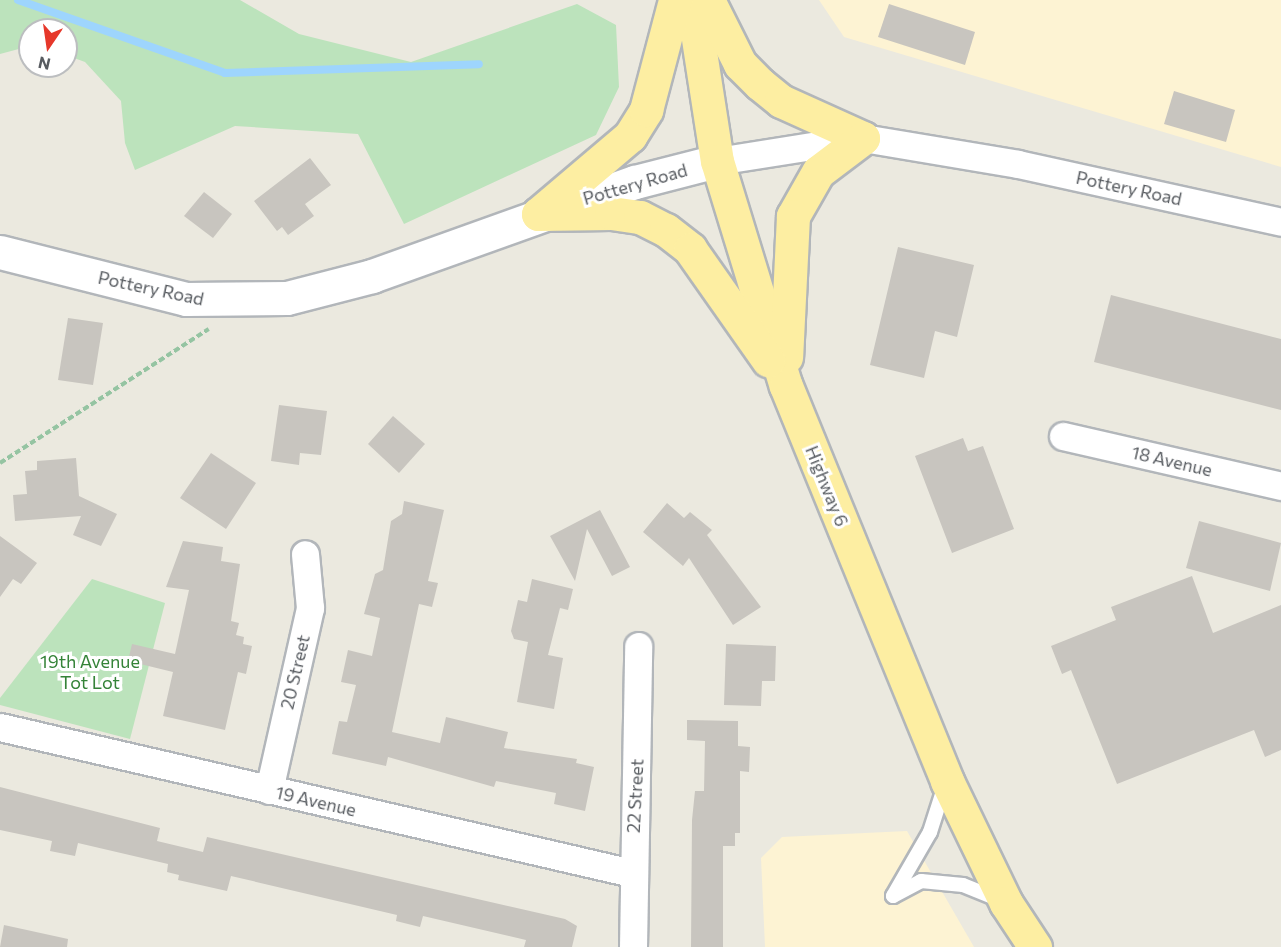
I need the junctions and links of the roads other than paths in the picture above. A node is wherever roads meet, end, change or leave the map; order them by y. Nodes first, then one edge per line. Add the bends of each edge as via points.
1 (675, 0) edge
2 (692, 0) edge
3 (708, 0) edge
4 (863, 138) junction
5 (717, 161) junction
6 (538, 214) junction
7 (1281, 222) edge
8 (0, 252) edge
9 (786, 386) junction
10 (1063, 436) dead end
11 (1281, 486) edge
12 (305, 554) dead end
13 (638, 646) dead end
14 (0, 727) edge
15 (946, 778) junction
16 (269, 790) junction
17 (632, 873) junction
18 (1006, 903) junction
19 (633, 947) edge
20 (1035, 947) edge

1 - 6 main road via 646,110 630,136
2 - 5 main road, Highway 6
3 - 4 main road via 740,64 760,84 781,101
4 - 5 street, Pottery Road
4 - 7 street, Pottery Road via 1018,164
4 - 9 main road via 818,172 793,216 788,246
5 - 6 street, Pottery Road
5 - 9 main road, Highway 6
6 - 8 street, Pottery Road via 372,276 287,298 223,302 186,299
6 - 9 main road via 631,216 666,230 690,249
9 - 15 main road, Highway 6
10 - 11 street, 18 Avenue
12 - 16 street, 20 Street via 310,608
13 - 17 street, 22 Street
14 - 16 street, 19 Avenue
15 - 18 main road, Highway 6
15 - 18 lane via 938,814 893,896 921,881 963,885
16 - 17 street, 19 Avenue
17 - 19 street, 22 Street
18 - 20 main road, Highway 6

